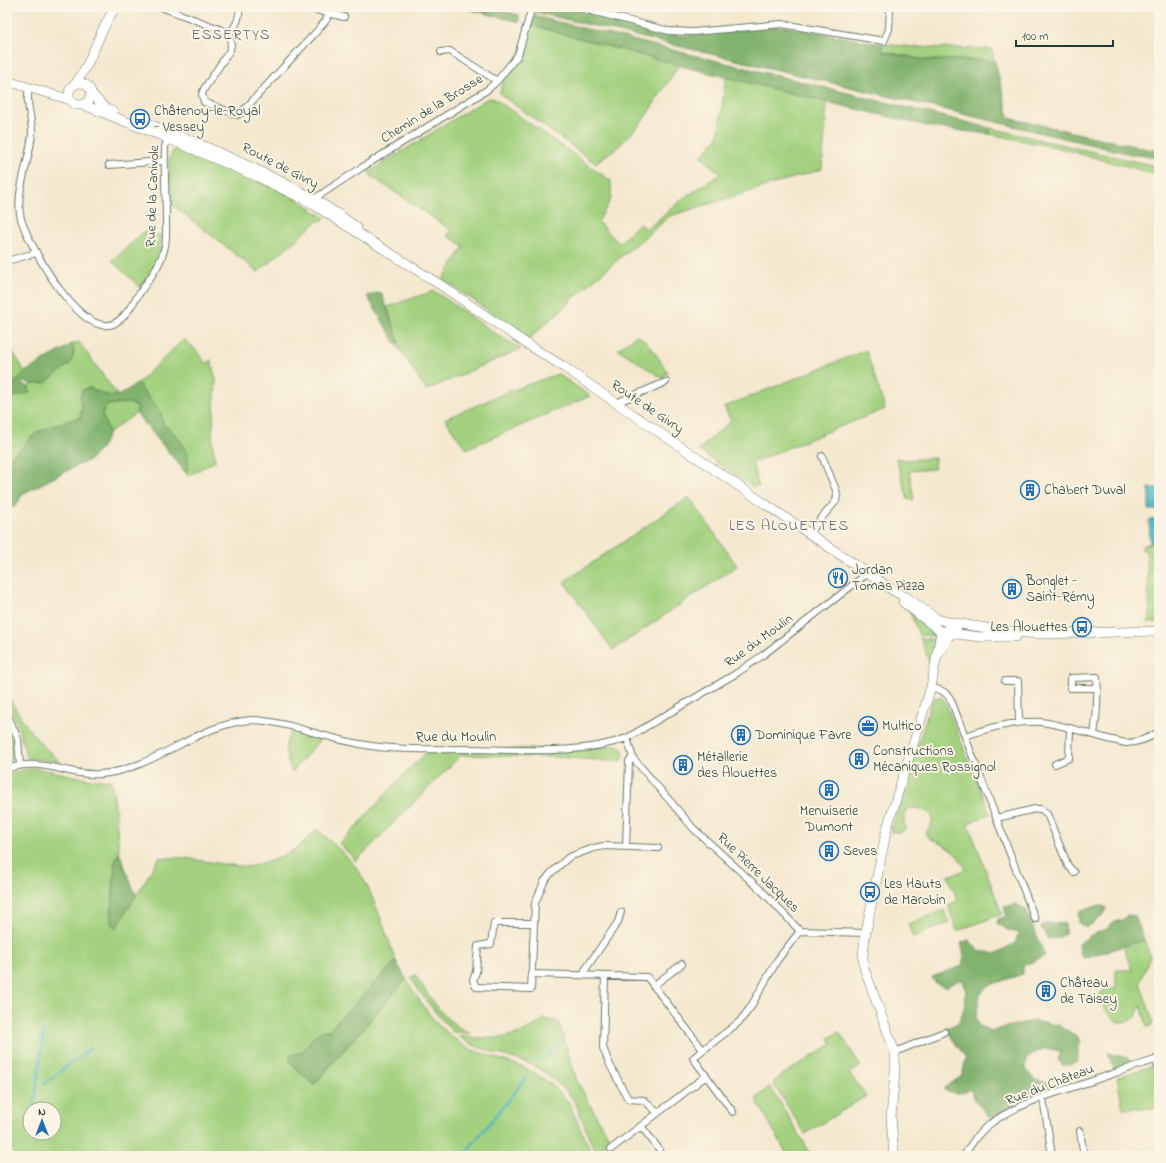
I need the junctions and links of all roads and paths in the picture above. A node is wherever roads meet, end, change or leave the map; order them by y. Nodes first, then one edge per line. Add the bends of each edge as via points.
1 (116, 7) edge
2 (161, 7) edge
3 (240, 7) edge
4 (304, 7) edge
5 (532, 7) edge
6 (576, 7) edge
7 (890, 7) edge
8 (326, 13) junction
9 (344, 17) dead end
10 (230, 34) junction
11 (441, 52) dead end
12 (87, 66) junction
13 (7, 81) edge
14 (497, 81) junction
15 (72, 87) junction
16 (29, 88) junction
17 (90, 91) junction
18 (43, 92) junction
19 (70, 100) junction
20 (84, 105) junction
21 (168, 135) junction
22 (164, 161) junction
23 (109, 165) dead end
24 (311, 200) junction
25 (36, 253) junction
26 (7, 261) edge
27 (666, 382) dead end
28 (616, 403) junction
29 (822, 456) dead end
30 (808, 534) junction
31 (868, 573) junction
32 (947, 629) junction
33 (1159, 631) edge
34 (1039, 634) junction
35 (1005, 681) dead end
36 (931, 687) junction
37 (1098, 688) dead end
38 (7, 714) edge
39 (1019, 722) junction
40 (1070, 729) junction
41 (1159, 732) edge
42 (965, 736) junction
43 (1094, 736) junction
44 (626, 738) junction
45 (633, 758) junction
46 (1055, 764) dead end
47 (20, 765) junction
48 (7, 769) edge
49 (997, 818) junction
50 (626, 847) junction
51 (658, 848) dead end
52 (1074, 872) dead end
53 (621, 912) dead end
54 (1035, 919) dead end
55 (533, 923) junction
56 (800, 931) junction
57 (866, 933) junction
58 (682, 964) dead end
59 (531, 974) junction
60 (584, 975) junction
61 (606, 976) junction
62 (654, 986) junction
63 (944, 1032) dead end
64 (703, 1050) junction
65 (895, 1052) junction
66 (1157, 1059) edge
67 (1159, 1072) edge
68 (706, 1076) junction
69 (1043, 1098) junction
70 (732, 1112) dead end
71 (658, 1113) junction
72 (641, 1126) junction
73 (1080, 1131) dead end
74 (611, 1148) dead end
75 (658, 1149) dead end
76 (894, 1156) edge
77 (964, 1156) edge
78 (1052, 1156) edge
79 (1084, 1156) edge

1 - 12 main road
2 - 10 street
3 - 10 street via 237,24
4 - 8 street
5 - 14 street, Chemin de la Brosse via 518,55
6 - 7 street via 668,31 693,32 782,24 884,41 889,29
8 - 9 street
8 - 10 street via 326,19 317,31 237,115 204,102 202,94 230,50
11 - 14 street via 450,52
12 - 15 main road
12 - 17 main road
13 - 16 main road
14 - 24 street, Chemin de la Brosse via 487,90
15 - 17 main road via 80,83
15 - 18 main road via 58,92
15 - 19 main road via 69,93
16 - 18 main road
16 - 25 street, Rue de la Canivole via 32,132 20,202 21,218
17 - 20 main road via 88,102
17 - 21 main road, Route de Givry via 111,111
18 - 19 main road
19 - 20 main road via 74,104
20 - 21 main road, Route de Givry
21 - 22 street, Rue de la Canivole
21 - 24 main road, Route de Givry via 219,152 298,189
22 - 23 street
22 - 25 street, Rue de la Canivole via 165,249 160,263 122,318 113,324 106,324 94,322 84,316 65,297
24 - 28 main road, Route de Givry via 348,221 384,248
25 - 26 street
27 - 28 street
28 - 30 main road, Route de Givry
29 - 30 street via 836,490 836,501
30 - 31 main road, Route de Givry
31 - 32 main road, Route de Givry via 902,601
31 - 44 street, Rue du Moulin via 737,673
32 - 34 main road via 995,629
32 - 34 main road via 1001,637
32 - 36 main road via 936,660
33 - 34 main road
35 - 39 street via 1018,681
36 - 42 street via 948,694
36 - 57 main road via 887,828
37 - 43 street
38 - 47 street via 18,739
39 - 40 street via 1042,722
39 - 42 street
40 - 43 street
40 - 46 street via 1069,758
41 - 43 street via 1133,743
42 - 49 street
44 - 45 street, Rue Pierre Jacques
44 - 47 street, Rue du Moulin via 610,744 561,750 406,748 347,742 282,724 252,720 220,726 124,770 87,774 44,765
45 - 50 street via 629,761
45 - 56 street, Rue Pierre Jacques via 694,829
47 - 48 street, Rue du Moulin
49 - 52 street via 1035,809 1044,811 1068,866
49 - 54 street
50 - 51 street
50 - 55 street via 594,848 573,855 560,864 538,892
53 - 60 street via 618,922
55 - 59 street
55 - 59 street via 494,923 492,943 478,946 473,980 476,987 531,989
56 - 57 street
56 - 64 street, Rue Pierre Jacques via 778,959 740,1021
57 - 65 main road via 864,968
58 - 62 street
59 - 60 street
60 - 61 street
61 - 62 street via 647,977
61 - 71 street via 603,1048 628,1099 644,1100
62 - 64 street
63 - 65 street
64 - 68 street via 693,1058
65 - 76 main road via 891,1117
66 - 67 street
66 - 69 street, Rue du Château
68 - 70 street
68 - 71 street
69 - 77 street, Rue du Château via 1000,1117 986,1127 969,1146
69 - 78 street
71 - 72 street
72 - 74 street
72 - 75 street
73 - 79 street

